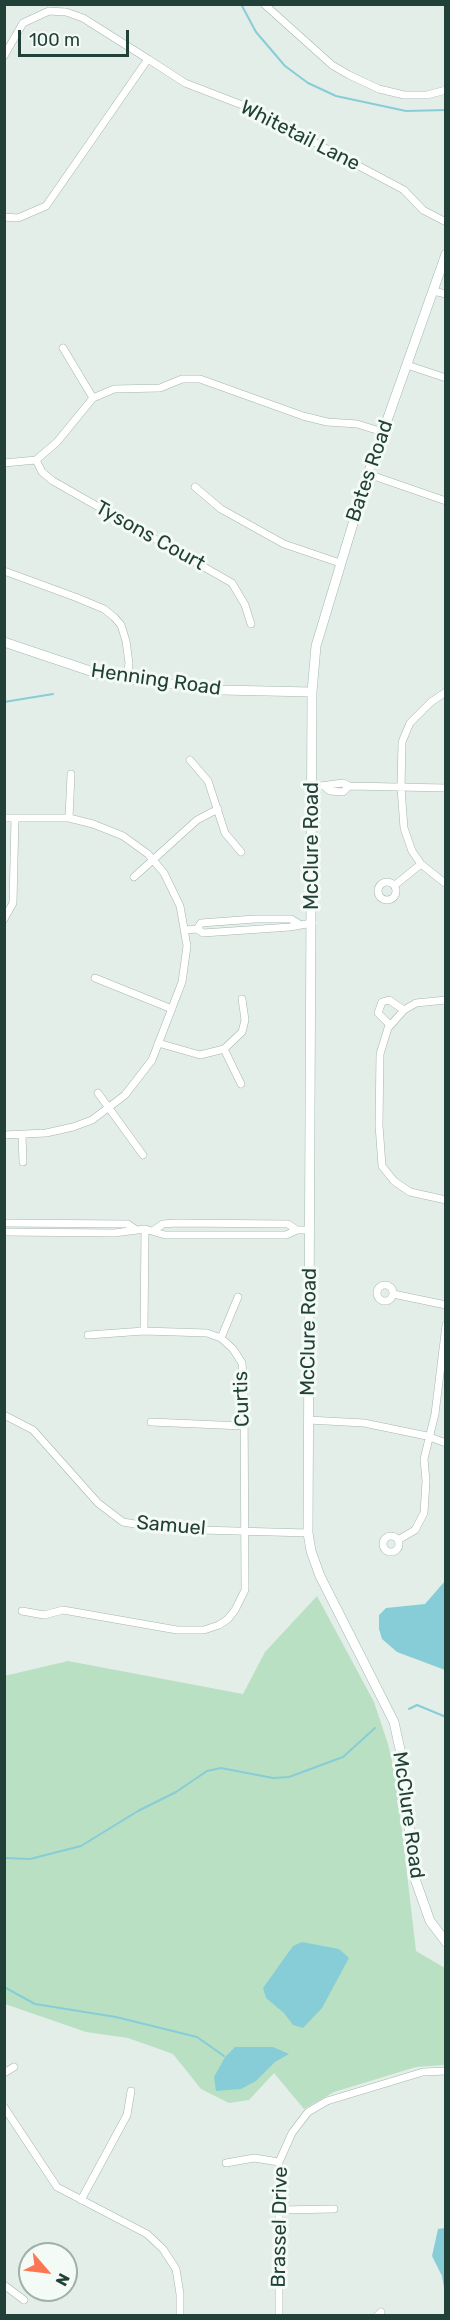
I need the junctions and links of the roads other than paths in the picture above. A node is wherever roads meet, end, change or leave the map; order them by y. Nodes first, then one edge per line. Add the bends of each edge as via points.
1 (264, 4) edge
2 (4, 56) edge
3 (148, 59) junction
4 (446, 90) edge
5 (4, 218) edge
6 (446, 222) edge
7 (446, 254) edge
8 (433, 291) junction
9 (446, 294) edge
10 (63, 348) dead end
11 (407, 365) junction
12 (446, 378) edge
13 (93, 398) junction
14 (383, 432) junction
15 (36, 460) junction
16 (4, 463) edge
17 (368, 474) junction
18 (195, 487) dead end
19 (446, 501) edge
20 (340, 563) junction
21 (4, 571) edge
22 (251, 624) dead end
23 (4, 642) edge
24 (127, 678) junction
25 (446, 692) edge
26 (312, 693) junction
27 (190, 760) dead end
28 (71, 774) dead end
29 (313, 787) junction
30 (401, 788) junction
31 (446, 788) edge
32 (218, 810) junction
33 (4, 818) edge
34 (15, 818) junction
35 (69, 818) junction
36 (241, 852) dead end
37 (154, 860) junction
38 (421, 864) junction
39 (134, 878) dead end
40 (446, 884) edge
41 (394, 885) dead end
42 (4, 919) edge
43 (312, 923) junction
44 (186, 930) junction
45 (95, 978) dead end
46 (242, 999) dead end
47 (446, 1000) edge
48 (172, 1009) junction
49 (404, 1010) junction
50 (390, 1025) junction
51 (158, 1043) junction
52 (224, 1049) junction
53 (242, 1084) dead end
54 (98, 1093) dead end
55 (110, 1108) junction
56 (4, 1135) edge
57 (22, 1135) junction
58 (143, 1155) dead end
59 (23, 1162) dead end
60 (446, 1200) edge
61 (4, 1222) edge
62 (135, 1229) junction
63 (145, 1229) junction
64 (154, 1230) junction
65 (297, 1230) junction
66 (310, 1230) junction
67 (4, 1232) edge
68 (393, 1294) dead end
69 (238, 1297) dead end
70 (446, 1305) edge
71 (446, 1324) edge
72 (144, 1330) junction
73 (88, 1335) dead end
74 (221, 1338) junction
75 (4, 1415) edge
76 (308, 1420) junction
77 (151, 1422) dead end
78 (243, 1426) junction
79 (428, 1436) junction
80 (446, 1443) edge
81 (244, 1530) junction
82 (308, 1533) junction
83 (398, 1540) dead end
84 (22, 1611) dead end
85 (446, 1942) edge
86 (14, 2067) dead end
87 (446, 2071) edge
88 (4, 2073) edge
89 (131, 2091) dead end
90 (4, 2107) edge
91 (279, 2162) junction
92 (226, 2163) dead end
93 (81, 2200) junction
94 (334, 2209) dead end
95 (279, 2210) junction
96 (4, 2285) edge
97 (18, 2296) edge
98 (180, 2316) edge
99 (279, 2316) edge

1 - 4 street via 332,65 349,75 404,95
2 - 3 street, Whitetail Lane via 23,23 49,11 83,18
3 - 5 street via 46,206 18,218
3 - 6 street, Whitetail Lane via 185,83 250,108 404,190 423,210
7 - 8 street, Bates Road
8 - 9 street
8 - 11 street, Bates Road
10 - 13 street
11 - 12 street
11 - 14 street, Bates Road
13 - 14 street via 114,389 160,388 200,378 303,416
13 - 15 street via 57,442
14 - 17 street, Bates Road
15 - 16 street
15 - 22 street, Tysons Court via 53,481 232,583
17 - 19 street
17 - 20 street, Bates Road
18 - 20 street via 221,510 284,544
20 - 26 street, Bates Road via 316,646
21 - 24 street via 104,609 114,617 126,640
23 - 24 street, Henning Road via 105,676
24 - 26 street, Henning Road via 222,690
25 - 30 street via 410,723 402,742
26 - 29 street, McClure Road
27 - 32 street via 208,781
28 - 35 street
29 - 30 street via 343,792 349,786
29 - 43 street, McClure Road
30 - 31 street
30 - 38 street via 404,828
32 - 36 street via 225,833
32 - 37 street via 197,820
33 - 34 street
34 - 35 street
34 - 42 street via 13,903
35 - 37 street via 123,836
37 - 39 street
37 - 44 street via 180,906
38 - 40 street
38 - 41 street
43 - 44 street via 203,933
43 - 66 street, McClure Road
44 - 48 street via 186,963
45 - 48 street
46 - 52 street via 242,1032
47 - 49 street via 427,1000
48 - 51 street
49 - 50 street
49 - 50 street via 389,1000 382,1002 378,1013
50 - 60 street via 380,1054 382,1166 402,1187
51 - 52 street via 200,1055
51 - 55 street via 143,1073
52 - 53 street
54 - 55 street
55 - 57 street via 73,1127
55 - 58 street
56 - 57 street
57 - 59 street
61 - 62 street via 128,1224
62 - 63 street
62 - 67 street via 114,1233
63 - 64 street
63 - 72 street
64 - 65 street via 165,1235 278,1235
64 - 65 street via 163,1224 199,1223 288,1224
65 - 66 street
66 - 76 street, McClure Road
68 - 70 street
69 - 74 street
71 - 79 street via 435,1414
72 - 73 street
72 - 74 street via 196,1331
74 - 78 street, Curtis via 242,1363
75 - 81 street, Samuel via 33,1430 98,1503 123,1522 164,1529
76 - 79 street via 364,1423
76 - 82 street, McClure Road
77 - 78 street
78 - 81 street, Curtis
79 - 80 street
79 - 83 street via 424,1513 415,1530
81 - 82 street, Samuel
81 - 84 street, Curtis via 245,1590 235,1610 219,1625 204,1630 177,1630 63,1610 44,1615
82 - 85 street, McClure Road via 320,1576 394,1722 403,1763 414,1876 430,1921
86 - 88 street
87 - 91 street, Brassel Drive via 423,2072 323,2103 308,2112 291,2133
89 - 93 street via 127,2115
90 - 93 street via 51,2180
91 - 92 street via 254,2158
91 - 95 street, Brassel Drive
93 - 98 street via 147,2234 163,2249 176,2269
94 - 95 street
95 - 99 street, Brassel Drive
96 - 97 street

